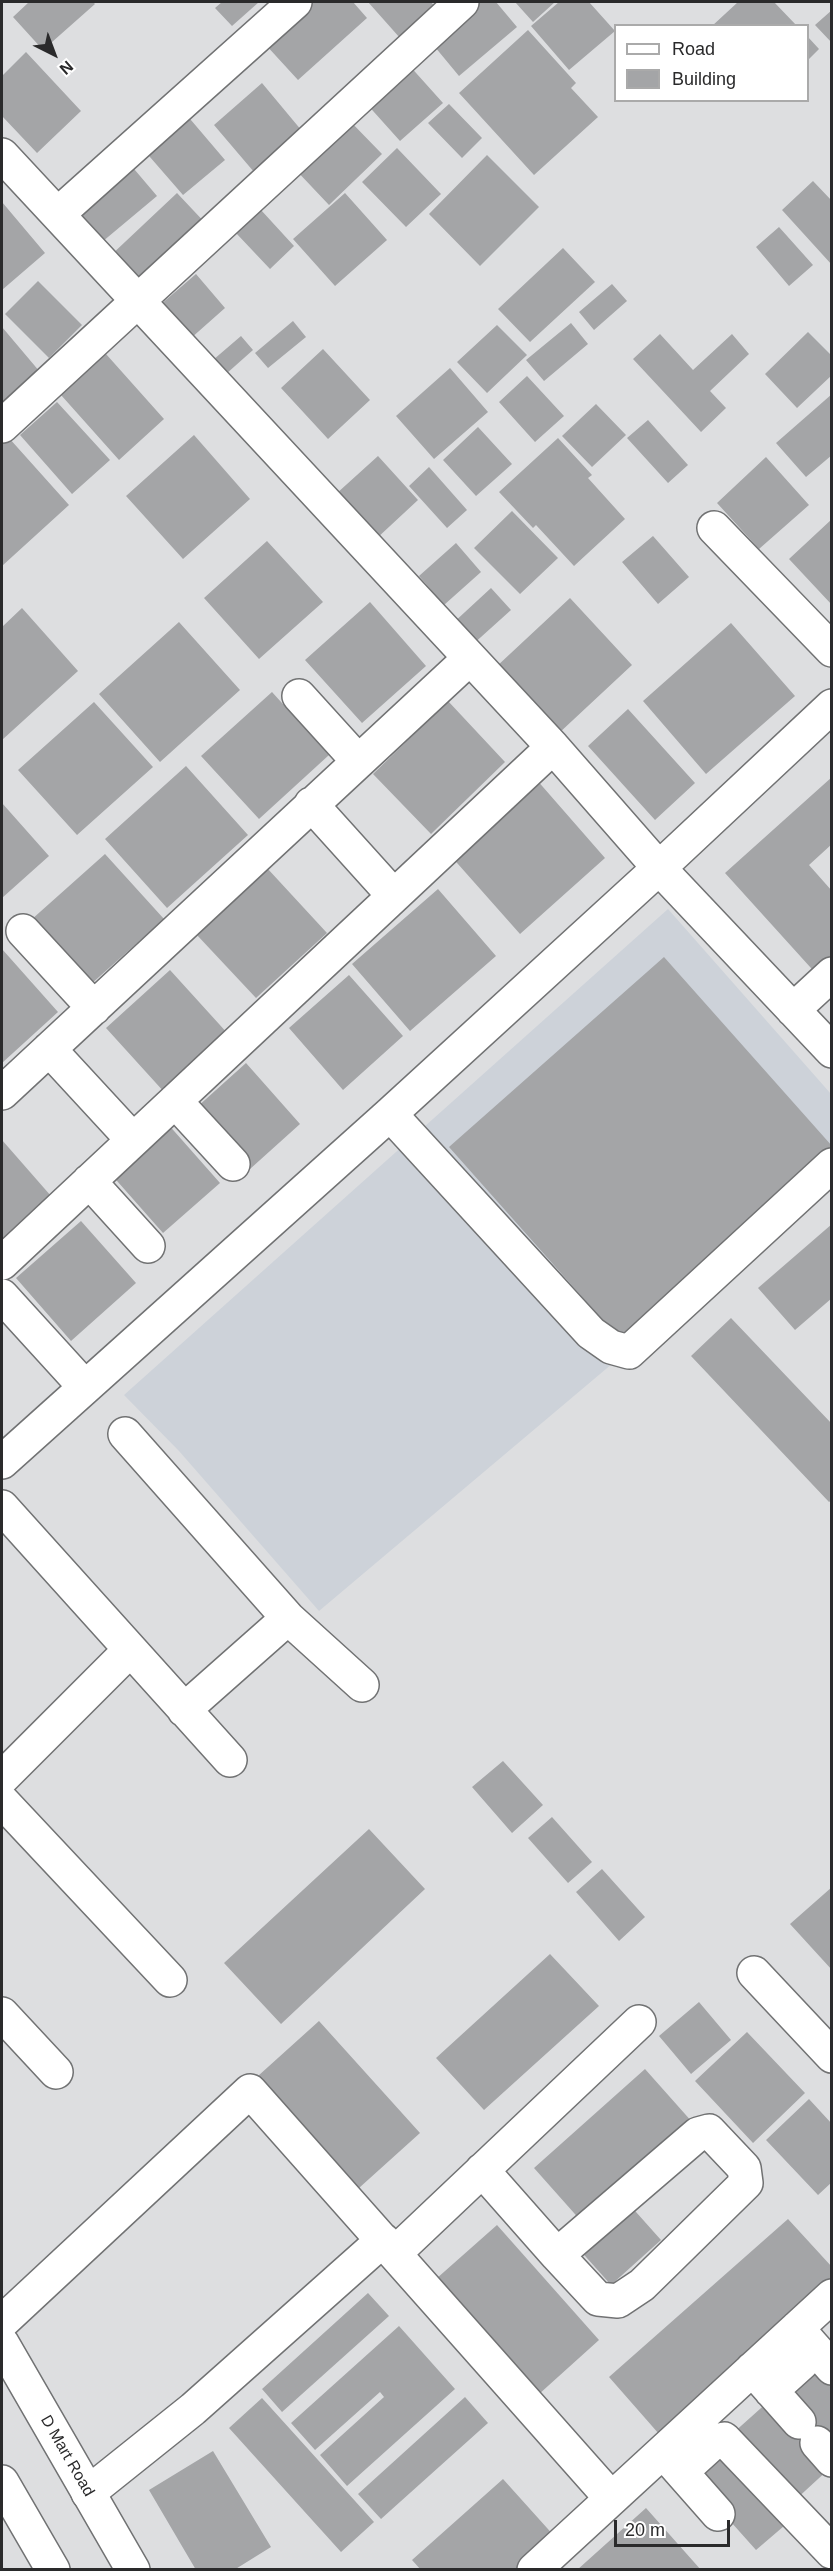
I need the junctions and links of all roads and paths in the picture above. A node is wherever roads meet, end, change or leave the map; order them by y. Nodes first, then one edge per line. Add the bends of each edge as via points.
1 (295, 2) edge
2 (462, 2) edge
3 (2, 155) edge
4 (58, 214) junction
5 (138, 300) junction
6 (2, 426) edge
7 (714, 528) dead end
8 (831, 650) edge
9 (471, 658) junction
10 (299, 696) dead end
11 (831, 706) edge
12 (553, 747) junction
13 (358, 761) junction
14 (311, 804) junction
15 (659, 868) junction
16 (394, 896) junction
17 (23, 931) dead end
18 (831, 974) edge
19 (94, 1008) junction
20 (793, 1010) junction
21 (49, 1049) junction
22 (831, 1051) edge
23 (2, 1093) edge
24 (175, 1101) junction
25 (390, 1114) junction
26 (133, 1140) junction
27 (233, 1164) dead end
28 (831, 1165) edge
29 (89, 1180) junction
30 (148, 1246) dead end
31 (2, 1263) edge
32 (2, 1296) edge
33 (84, 1386) junction
34 (125, 1434) dead end
35 (2, 1462) edge
36 (2, 1507) edge
37 (288, 1618) junction
38 (129, 1651) junction
39 (362, 1686) dead end
40 (184, 1710) junction
41 (230, 1760) dead end
42 (2, 1778) edge
43 (2, 1801) edge
44 (754, 1973) dead end
45 (170, 1980) dead end
46 (2, 2014) edge
47 (639, 2022) dead end
48 (831, 2056) edge
49 (56, 2072) dead end
50 (482, 2170) junction
51 (389, 2246) junction
52 (557, 2255) junction
53 (831, 2296) edge
54 (2, 2322) edge
55 (2, 2343) edge
56 (815, 2349) edge
57 (762, 2380) junction
58 (816, 2442) edge
59 (672, 2462) junction
60 (88, 2493) junction
61 (611, 2498) junction
62 (6, 2504) edge
63 (718, 2514) dead end
64 (824, 2544) edge
65 (53, 2570) edge
66 (133, 2570) edge
67 (534, 2570) edge

1 - 4 street
2 - 5 street
3 - 4 street
4 - 5 street
5 - 6 street
5 - 9 street
7 - 8 street
9 - 12 street
9 - 13 street
10 - 13 street
11 - 15 street
12 - 15 street
12 - 16 street
13 - 14 street
14 - 16 street
14 - 19 street
15 - 20 street
15 - 25 street
16 - 24 street
17 - 19 street
18 - 20 street
19 - 21 street
20 - 22 street
21 - 23 street
21 - 26 street
24 - 26 street
24 - 27 street
25 - 28 street via 591,1333 611,1347 629,1352
25 - 33 street
26 - 29 street
29 - 30 street
29 - 31 street
32 - 33 street
33 - 35 street
34 - 37 street
36 - 38 street
37 - 39 street
37 - 40 street
38 - 40 street
38 - 42 street
40 - 41 street
43 - 45 street
44 - 48 street
46 - 49 street
47 - 50 street
50 - 51 street
50 - 52 street
51 - 54 street via 250,2091
51 - 60 street
51 - 61 street
52 - 52 street via 698,2134 709,2131 744,2168 746,2183 642,2285 618,2301 598,2299
53 - 56 street
55 - 60 street, D Mart Road
56 - 57 street
57 - 58 street
57 - 59 street
59 - 61 street
59 - 63 street
59 - 64 street via 724,2439
60 - 66 street, D Mart Road
61 - 67 street
62 - 65 street

